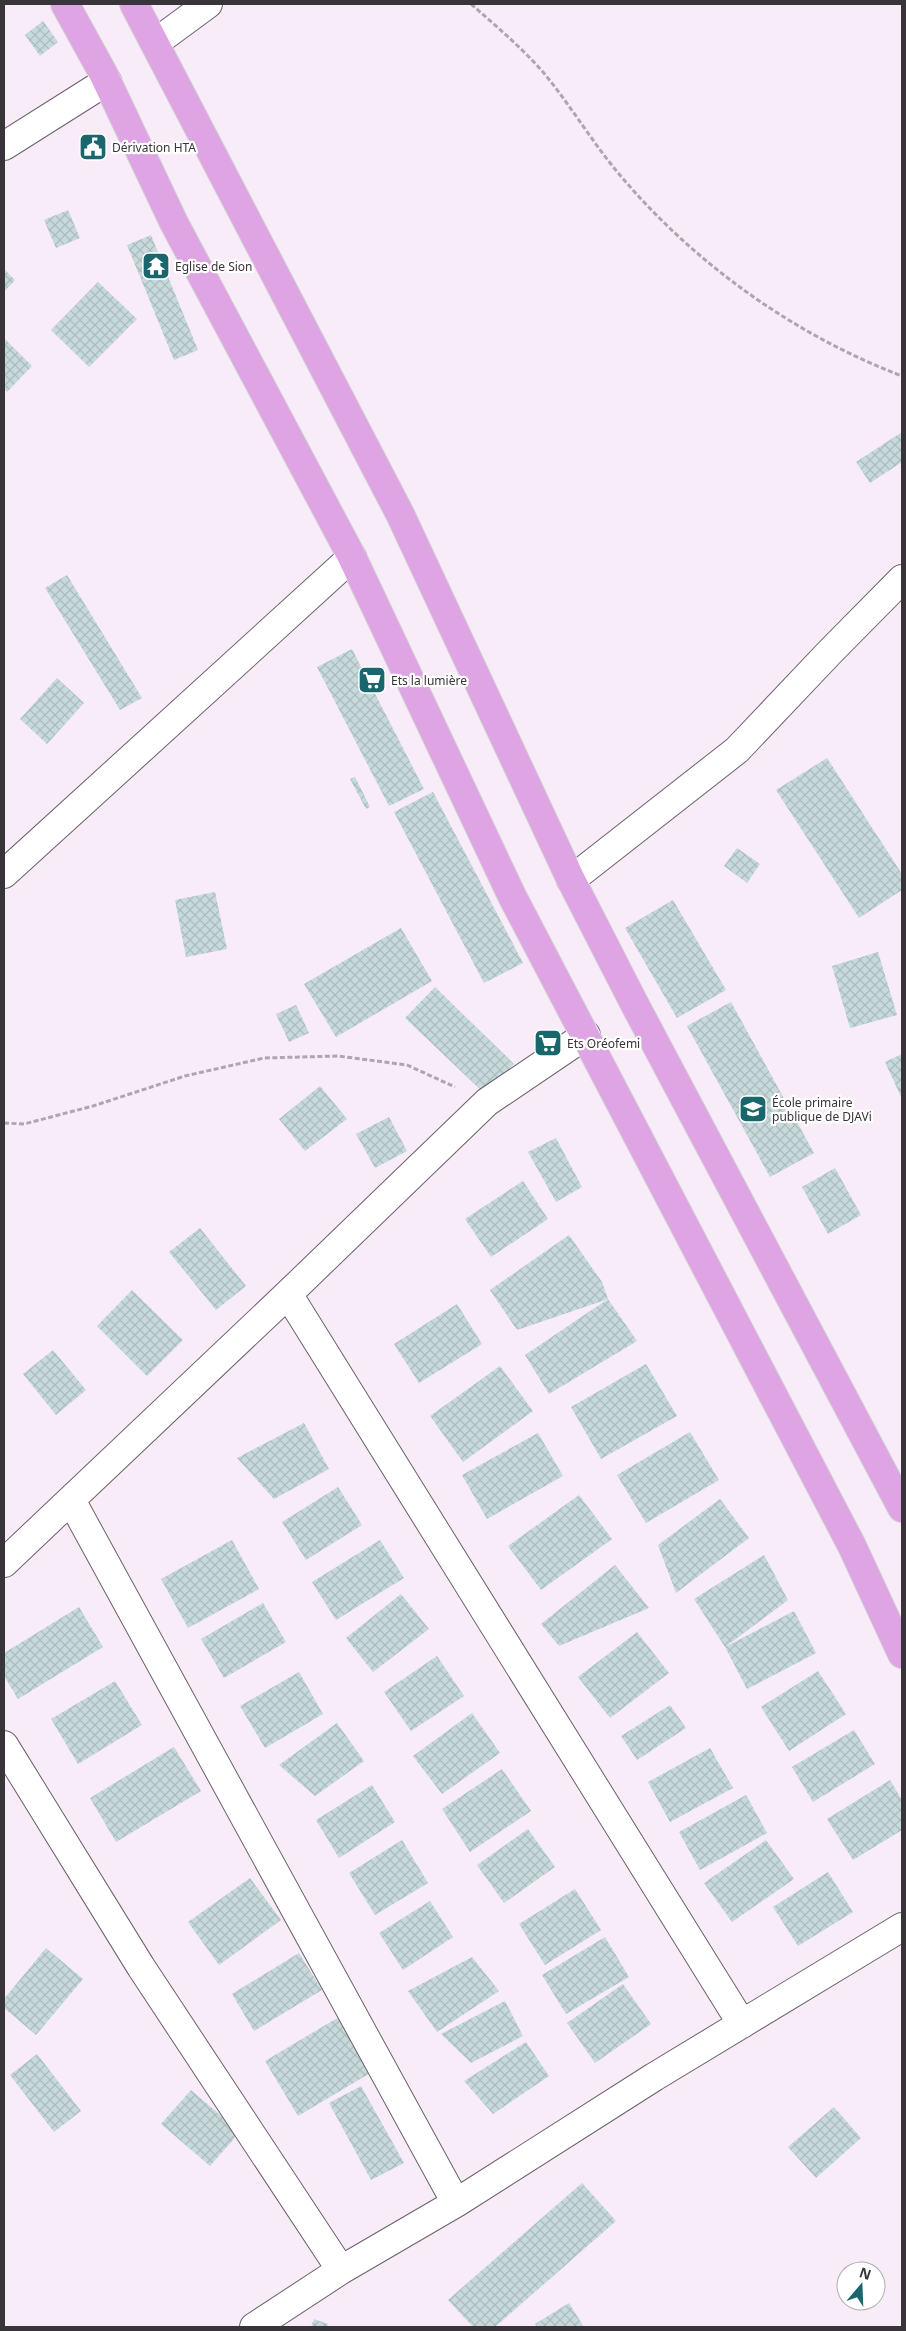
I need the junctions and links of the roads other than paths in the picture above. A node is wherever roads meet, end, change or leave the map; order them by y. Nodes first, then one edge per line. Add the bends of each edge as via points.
1 (65, 4) edge
2 (134, 4) edge
3 (208, 4) edge
4 (155, 43) junction
5 (107, 81) junction
6 (4, 146) edge
7 (352, 557) junction
8 (902, 579) edge
9 (4, 874) edge
10 (571, 880) junction
11 (586, 1035) junction
12 (288, 1294) junction
13 (71, 1500) junction
14 (902, 1508) edge
15 (4, 1562) edge
16 (902, 1654) edge
17 (4, 1745) edge
18 (902, 1927) edge
19 (742, 2024) junction
20 (456, 2203) junction
21 (341, 2270) junction
22 (254, 2327) edge

1 - 5 main road
2 - 4 main road
3 - 4 street
4 - 10 main road via 400,514
5 - 6 street
5 - 7 main road via 174,223
7 - 9 street
7 - 11 main road via 512,896
8 - 10 street via 737,750
10 - 14 main road
11 - 12 street via 487,1102
11 - 16 main road via 847,1537
12 - 13 street
12 - 19 street
13 - 15 street
13 - 20 street
17 - 21 street via 141,1967
18 - 19 street
19 - 20 street
20 - 21 street
21 - 22 street

